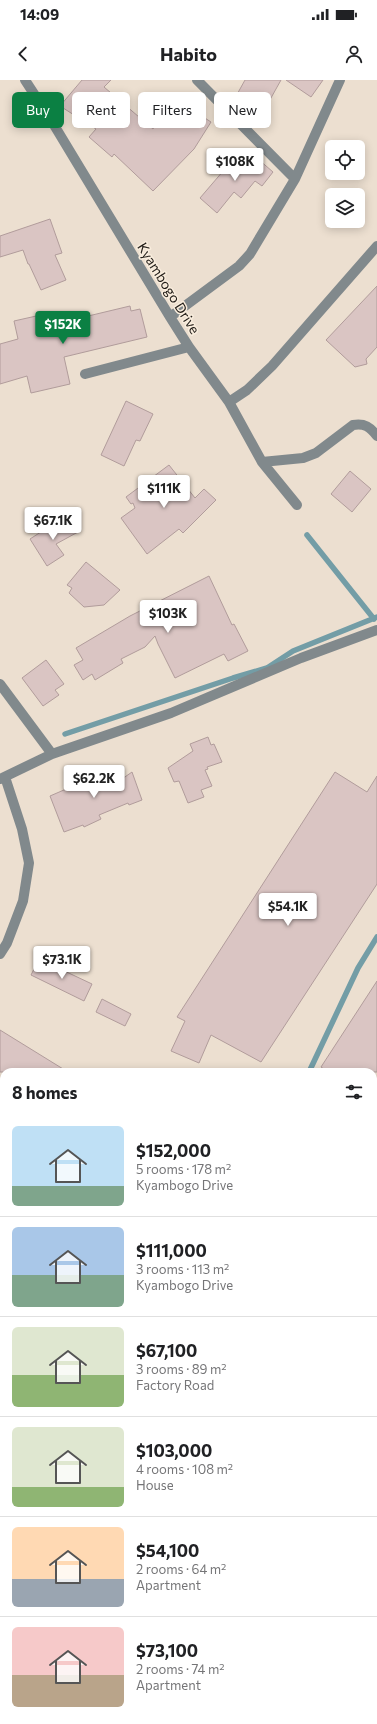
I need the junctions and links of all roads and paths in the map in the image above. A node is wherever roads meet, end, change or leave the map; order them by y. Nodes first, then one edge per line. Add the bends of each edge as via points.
1 (25, 80) edge
2 (197, 80) edge
3 (340, 80) edge
4 (295, 179) junction
5 (377, 246) edge
6 (170, 317) junction
7 (189, 347) junction
8 (85, 374) dead end
9 (229, 402) junction
10 (377, 436) edge
11 (262, 462) junction
12 (297, 505) dead end
13 (377, 630) edge
14 (0, 684) edge
15 (52, 754) junction
16 (2, 778) edge
17 (0, 954) edge

1 - 6 street, Kyambogo Drive
2 - 4 street
3 - 4 street
4 - 6 street via 250,254 239,266
5 - 9 street via 272,366 247,390
6 - 7 street, Kyambogo Drive
7 - 8 street
7 - 9 street, Kyambogo Drive
9 - 11 street, Kyambogo Drive
10 - 11 street via 368,426 353,425 316,452 303,458
11 - 12 street, Kyambogo Drive
13 - 15 street via 301,658 171,713
14 - 15 street
15 - 16 street
16 - 17 street via 22,829 29,863 23,901 7,943

